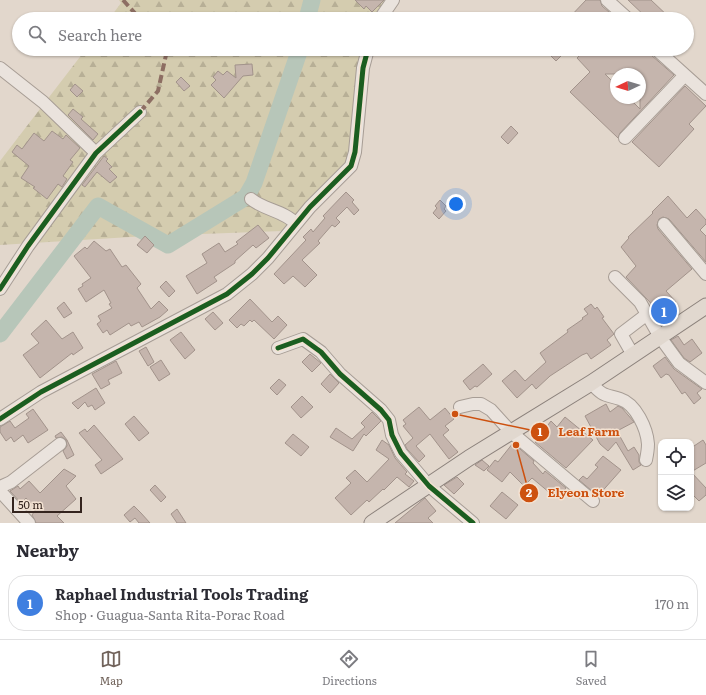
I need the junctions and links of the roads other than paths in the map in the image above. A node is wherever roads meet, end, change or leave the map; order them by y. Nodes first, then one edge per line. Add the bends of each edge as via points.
1 (393, 0) edge
2 (608, 0) edge
3 (385, 12) edge
4 (621, 12) edge
5 (366, 56) edge
6 (664, 56) edge
7 (0, 68) edge
8 (685, 75) junction
9 (706, 94) edge
10 (140, 112) dead end
11 (625, 138) dead end
12 (96, 154) junction
13 (251, 199) dead end
14 (296, 224) junction
15 (664, 224) dead end
16 (706, 274) edge
17 (615, 277) dead end
18 (0, 289) edge
19 (706, 306) edge
20 (646, 315) junction
21 (660, 337) junction
22 (278, 348) dead end
23 (633, 356) junction
24 (591, 383) junction
25 (706, 383) edge
26 (460, 407) dead end
27 (0, 420) edge
28 (511, 432) junction
29 (60, 444) dead end
30 (646, 460) dead end
31 (429, 486) junction
32 (0, 487) edge
33 (0, 491) edge
34 (593, 501) dead end
35 (30, 523) edge
36 (372, 523) edge
37 (473, 523) edge

1 - 3 street
2 - 4 street
5 - 14 street via 355,152 351,166
6 - 8 street
7 - 12 street via 43,102
8 - 9 street
8 - 11 street
10 - 12 street
12 - 18 street via 28,246
13 - 14 street
14 - 27 street via 268,258 227,294 42,392
15 - 16 street
17 - 20 street via 640,302 646,310
19 - 21 main road
20 - 21 street
20 - 23 street via 621,334
21 - 23 main road
21 - 25 street via 683,367
22 - 31 street via 303,339 321,352 340,374 381,410 389,420 392,435 401,453
23 - 24 main road
24 - 28 main road
24 - 30 street via 604,395 621,399 635,412 646,431
26 - 28 street via 481,404 491,410
28 - 31 main road
28 - 34 street
29 - 32 street via 11,482
31 - 36 main road
31 - 37 street
33 - 35 street

